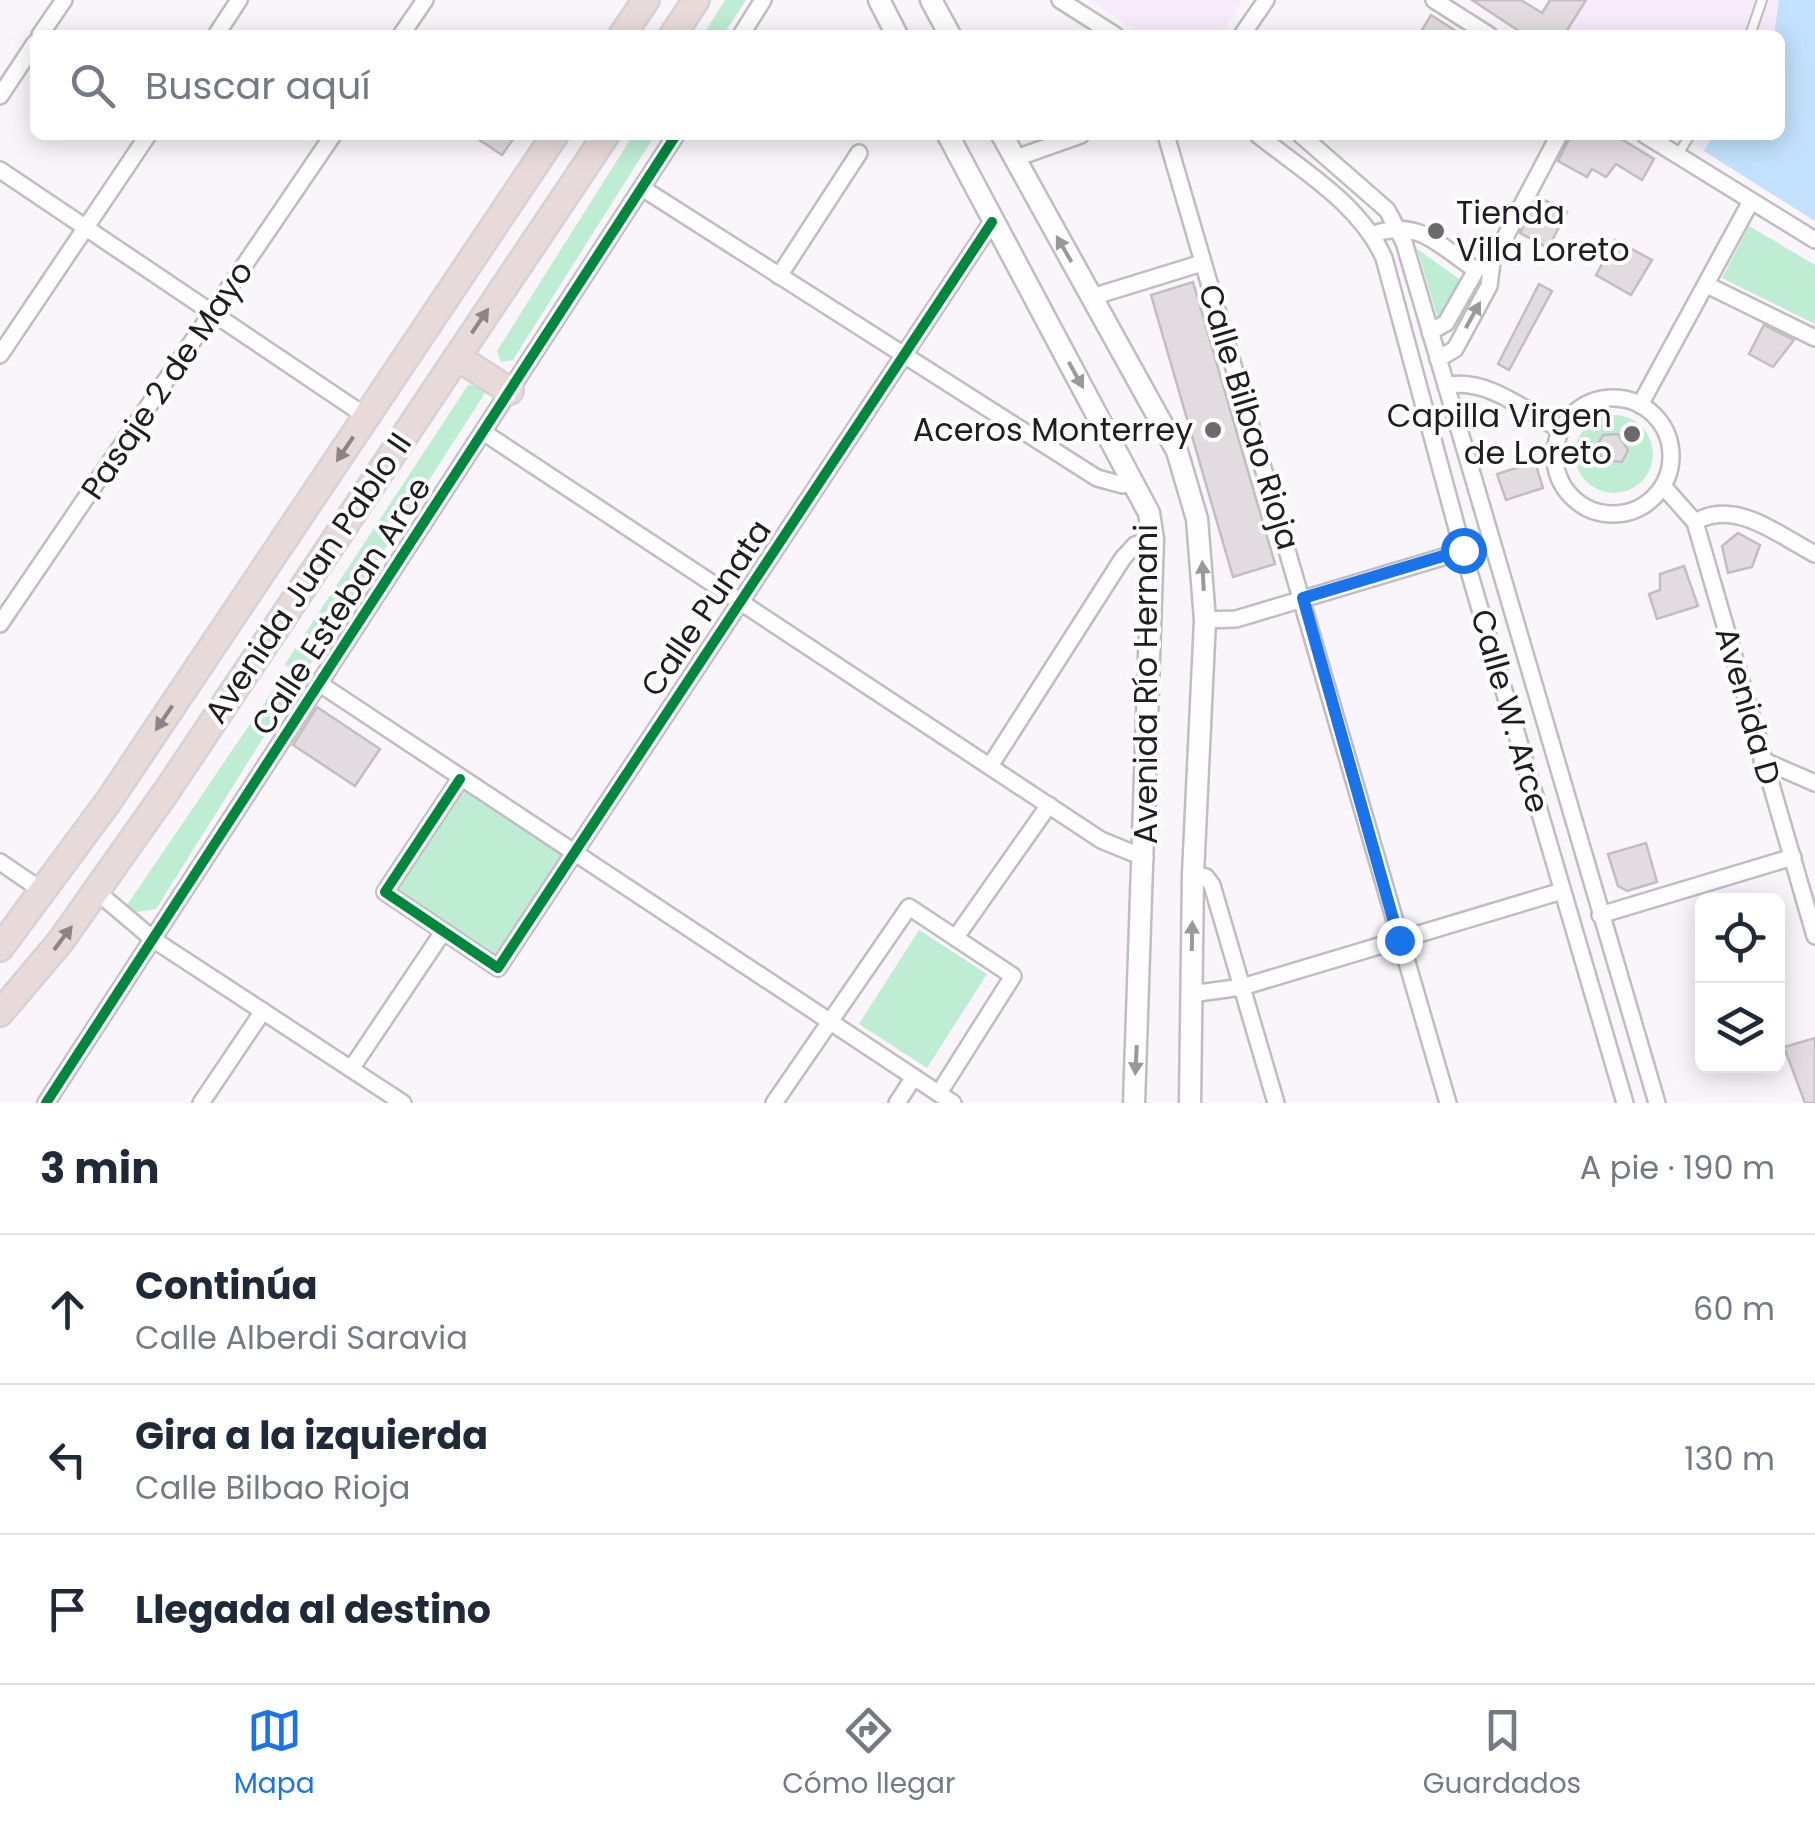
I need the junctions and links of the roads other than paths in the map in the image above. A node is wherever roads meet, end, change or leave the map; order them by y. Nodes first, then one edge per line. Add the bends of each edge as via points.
1 (64, 0) edge
2 (239, 0) edge
3 (425, 0) edge
4 (646, 0) edge
5 (696, 0) edge
6 (763, 0) edge
7 (879, 0) edge
8 (931, 0) edge
9 (1060, 0) edge
10 (1266, 0) edge
11 (1434, 0) edge
12 (1762, 0) edge
13 (43, 30) edge
14 (219, 30) edge
15 (404, 30) edge
16 (625, 30) edge
17 (676, 30) edge
18 (743, 30) edge
19 (894, 30) edge
20 (947, 30) edge
21 (1108, 30) edge
22 (1245, 30) edge
23 (1481, 30) edge
24 (1752, 30) edge
25 (30, 51) edge
26 (0, 96) edge
27 (145, 140) edge
28 (330, 140) edge
29 (553, 140) edge
30 (603, 140) edge
31 (673, 140) edge
32 (951, 140) edge
33 (1004, 140) edge
34 (1066, 140) edge
35 (1167, 140) edge
36 (1264, 140) edge
37 (1307, 140) edge
38 (1555, 140) edge
39 (1653, 140) edge
40 (1687, 140) edge
41 (859, 153) dead end
42 (1677, 156) junction
43 (1013, 158) junction
44 (0, 170) edge
45 (642, 188) junction
46 (1750, 203) junction
47 (992, 222) junction
48 (1396, 226) junction
49 (86, 228) junction
50 (1374, 234) junction
51 (1815, 240) edge
52 (1202, 263) junction
53 (1484, 266) junction
54 (779, 276) junction
55 (1706, 284) junction
56 (1092, 297) junction
57 (212, 313) junction
58 (1430, 332) junction
59 (1815, 338) edge
60 (0, 355) edge
61 (904, 355) junction
62 (456, 356) junction
63 (1438, 359) junction
64 (1446, 386) junction
65 (510, 390) junction
66 (1640, 406) junction
67 (366, 417) junction
68 (1561, 430) junction
69 (483, 432) junction
70 (1134, 481) junction
71 (1662, 486) junction
72 (1695, 522) junction
73 (1153, 539) junction
74 (1463, 550) junction
75 (1815, 554) edge
76 (1303, 598) junction
77 (742, 599) junction
78 (1205, 620) junction
79 (0, 624) edge
80 (320, 684) junction
81 (1762, 760) junction
82 (990, 766) junction
83 (460, 779) junction
84 (1815, 783) edge
85 (1050, 805) junction
86 (574, 853) junction
87 (1145, 858) junction
88 (1793, 858) junction
89 (0, 862) edge
90 (1193, 874) junction
91 (96, 891) junction
92 (1562, 891) junction
93 (44, 892) junction
94 (1600, 915) junction
95 (443, 932) junction
96 (1815, 936) edge
97 (956, 937) junction
98 (154, 940) junction
99 (1399, 940) junction
100 (0, 948) edge
101 (1242, 986) junction
102 (1190, 994) junction
103 (263, 1011) junction
104 (0, 1013) edge
105 (828, 1024) junction
106 (350, 1069) junction
107 (914, 1077) junction
108 (939, 1093) junction
109 (1132, 1101) edge
110 (46, 1103) edge
111 (201, 1103) edge
112 (402, 1103) edge
113 (774, 1103) edge
114 (897, 1103) edge
115 (953, 1103) edge
116 (1190, 1103) edge
117 (1276, 1103) edge
118 (1448, 1103) edge
119 (1626, 1103) edge
120 (1657, 1103) edge

1 - 13 street
2 - 14 street
3 - 15 street
4 - 16 highway
5 - 17 highway
6 - 18 street
7 - 19 street
8 - 20 street
9 - 21 street
10 - 22 street
11 - 23 street
12 - 24 lane
25 - 26 street
27 - 49 street
28 - 57 street, Pasaje 2 de Mayo
29 - 67 highway, Avenida Juan Pablo II
62 -> 30 highway, Avenida Juan Pablo II
31 - 45 street, Calle Esteban Arce
32 - 47 street, Avenida Río Hernani
33 - 43 street, Avenida Río Hernani
34 - 43 street
35 - 52 street, Calle Bilbao Rioja
36 - 50 street, Calle W. Arce
37 - 48 street, Calle W. Arce via 1370,193
38 - 53 street
39 - 42 street
40 - 42 lane
41 - 54 street
42 - 46 street
56 -> 43 street, Avenida Río Hernani
44 - 49 street
45 - 54 street
45 - 65 street, Calle Esteban Arce
46 - 51 street
46 - 55 street
47 - 61 street, Calle Punata
47 -> 70 street, Avenida Río Hernani
48 - 50 street
48 - 53 street
48 - 58 street, Calle W. Arce
49 - 57 street
49 - 60 street
50 - 74 street, Calle W. Arce
52 - 56 street
52 - 76 street, Calle Bilbao Rioja
53 - 58 street via 1446,323
63 -> 53 street via 1455,349 1489,286
54 - 61 street
55 - 59 street
55 - 66 street
78 -> 56 street, Avenida Río Hernani via 1188,478
57 - 67 street
57 - 79 street, Pasaje 2 de Mayo
58 - 63 street, Calle W. Arce
61 - 70 street via 1097,478
61 - 77 street, Calle Punata
62 - 65 highway
62 - 91 highway, Avenida Juan Pablo II
63 - 64 street, Calle W. Arce
64 - 68 street via 1483,387
64 - 94 street, Calle W. Arce
65 - 69 street, Calle Esteban Arce
66 - 68 street via 1621,399 1591,402
66 - 71 street via 1658,420 1668,441 1670,464
67 -> 93 highway, Avenida Juan Pablo II
68 - 71 street via 1556,468 1585,508 1622,514
69 - 77 street
69 - 80 street, Calle Esteban Arce
70 - 73 street, Avenida Río Hernani
71 - 72 street, Avenida D
72 - 75 street via 1710,513 1738,514
72 - 81 street, Avenida D
73 - 82 street via 1124,558
73 - 87 street, Avenida Río Hernani
74 - 76 street
74 - 92 street, Calle W. Arce
76 - 78 street via 1236,619
76 - 99 street, Calle Bilbao Rioja
77 - 82 street
77 - 86 street, Calle Punata
78 - 90 street, Avenida Río Hernani
80 - 83 street
80 - 98 street, Calle Esteban Arce
81 - 84 street
81 - 88 street, Avenida D
82 - 85 street
83 - 86 street
83 - 95 street via 385,892
85 - 87 street via 1117,849
85 - 97 street
86 - 95 street, Calle Punata via 498,968
86 - 105 street
87 -> 109 street, Avenida Río Hernani
88 - 94 street
88 - 96 street, Avenida D
89 - 93 street
90 - 101 street via 1212,884
102 -> 90 street, Avenida Río Hernani
91 - 98 street
104 -> 91 highway, Avenida Juan Pablo II
92 - 99 street
92 - 119 street, Calle W. Arce
93 - 100 highway, Avenida Juan Pablo II
94 - 120 street, Calle W. Arce
95 - 106 street
97 - 105 street via 909,907
97 - 108 street via 1013,976
98 - 103 street
98 - 110 street, Calle Esteban Arce
99 - 101 street
99 - 118 street, Calle Bilbao Rioja
101 - 102 street
101 - 117 street
102 - 116 street, Avenida Río Hernani
103 - 106 street
103 - 111 street
105 - 107 street
105 - 113 street
106 - 112 street
107 - 108 street
107 - 114 street
108 - 115 street

